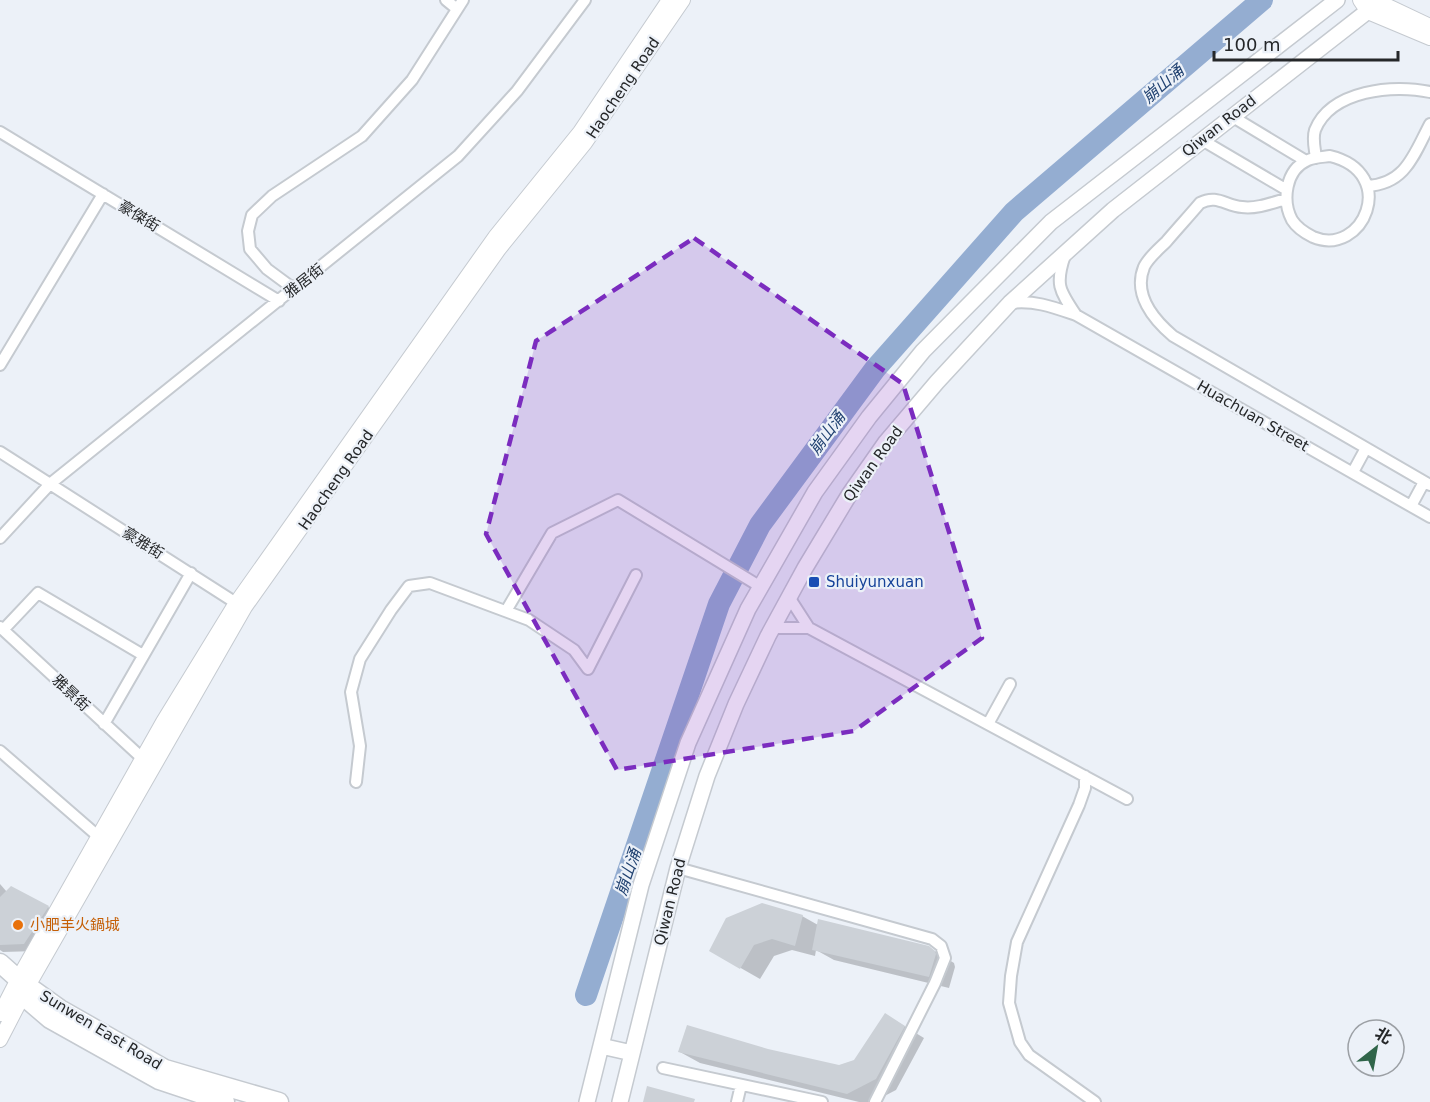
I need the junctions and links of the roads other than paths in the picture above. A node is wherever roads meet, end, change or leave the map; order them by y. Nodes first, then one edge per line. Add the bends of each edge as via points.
1 (446, 0) edge
2 (669, 0) edge
3 (683, 0) edge
4 (1337, 0) edge
5 (581, 2) edge
6 (1373, 3) edge
7 (460, 4) edge
8 (1430, 26) edge
9 (1430, 38) edge
10 (1430, 92) edge
11 (1233, 117) junction
12 (1430, 123) edge
13 (0, 132) edge
14 (1202, 140) junction
15 (1311, 159) junction
16 (1367, 186) junction
17 (103, 194) junction
18 (1286, 194) junction
19 (1065, 255) junction
20 (294, 289) junction
21 (279, 301) junction
22 (1010, 303) junction
23 (1076, 315) junction
24 (0, 365) edge
25 (1366, 448) junction
26 (0, 452) edge
27 (1353, 472) junction
28 (50, 484) junction
29 (1427, 484) edge
30 (1411, 506) junction
31 (1430, 517) edge
32 (0, 538) edge
33 (191, 573) junction
34 (636, 575) dead end
35 (761, 587) junction
36 (789, 597) junction
37 (236, 603) junction
38 (506, 612) junction
39 (2, 628) edge
40 (773, 628) junction
41 (809, 628) junction
42 (143, 655) junction
43 (1010, 684) dead end
44 (104, 724) junction
45 (988, 724) junction
46 (0, 751) edge
47 (142, 758) junction
48 (1085, 776) junction
49 (356, 782) dead end
50 (1127, 799) dead end
51 (99, 837) junction
52 (678, 868) junction
53 (0, 963) edge
54 (16, 985) edge
55 (0, 1014) edge
56 (0, 1040) edge
57 (601, 1046) junction
58 (632, 1053) junction
59 (663, 1068) dead end
60 (741, 1085) junction
61 (225, 1102) edge
62 (279, 1102) edge
63 (587, 1102) edge
64 (620, 1102) edge
65 (736, 1102) edge
66 (822, 1102) edge
67 (875, 1102) edge
68 (1095, 1102) edge

1 - 7 street
2 - 37 street, Haocheng Road via 580,132 495,237
3 - 54 street, Haocheng Road via 585,143 499,249 245,607
4 - 35 main road, Qiwan Road via 1051,222 923,351 815,492
5 - 20 street, 雅居街 via 517,91 458,156
6 - 8 street
6 - 9 street
6 - 11 main road, Qiwan Road
7 - 20 street via 412,80 362,136 272,196 252,215 248,231 250,249 267,269
10 - 15 street via 1376,90 1342,101 1326,114 1315,131
11 - 14 main road, Qiwan Road
11 - 15 street
12 - 16 street via 1410,161 1395,178
13 - 17 street, 豪傑街
14 - 18 street
14 - 19 main road, Qiwan Road via 1113,210
15 - 16 street via 1330,156 1344,160 1356,168
15 - 18 street via 1293,174
16 - 18 street via 1369,206 1364,220 1349,233 1330,240 1317,239 1295,224 1288,212
17 - 21 street, 豪傑街
17 - 24 street
18 - 25 street via 1244,208 1217,199 1200,203 1145,265 1140,281 1142,296 1173,336
19 - 22 main road, Qiwan Road
19 - 23 street via 1058,278
20 - 21 street, 雅居街
21 - 28 street, 雅居街
22 - 23 street, Huachuan Street via 1039,303
22 - 36 main road, Qiwan Road via 886,442 849,495
23 - 27 street, Huachuan Street
25 - 27 street
25 - 29 street
26 - 28 street
27 - 30 street, Huachuan Street
28 - 32 street, 雅居街
28 - 33 street, 豪雅街
29 - 30 street
30 - 31 street, Huachuan Street
33 - 37 street, 豪雅街
33 - 42 street
34 - 38 street via 588,669 574,650 529,620
35 - 38 street via 618,500 552,533
35 - 57 main road, Qiwan Road via 688,743 641,885
36 - 40 main road, Qiwan Road
36 - 41 street
37 - 47 street, Haocheng Road
38 - 49 street via 430,583 409,586 360,659 351,692 360,746
39 - 42 street via 38,593
39 - 44 street, 雅景街
40 - 41 street
40 - 52 main road, Qiwan Road via 707,776
41 - 45 street
42 - 44 street
43 - 45 street
44 - 47 street, 雅景街
45 - 48 street
46 - 51 street
47 - 51 street, Haocheng Road
48 - 50 street
48 - 68 street via 1079,805 1017,942 1009,1003 1020,1042 1029,1055
51 - 54 street, Haocheng Road
52 - 58 main road, Qiwan Road
52 - 67 street via 932,939 941,946 945,958 935,983
53 - 54 main road, Sunwen East Road
54 - 55 street
54 - 56 street
54 - 61 main road, Sunwen East Road via 50,1018 159,1080
54 - 62 main road, Sunwen East Road via 165,1069
57 - 58 main road
57 - 63 main road, Qiwan Road
58 - 64 main road, Qiwan Road
59 - 60 street
60 - 65 street
60 - 66 street

